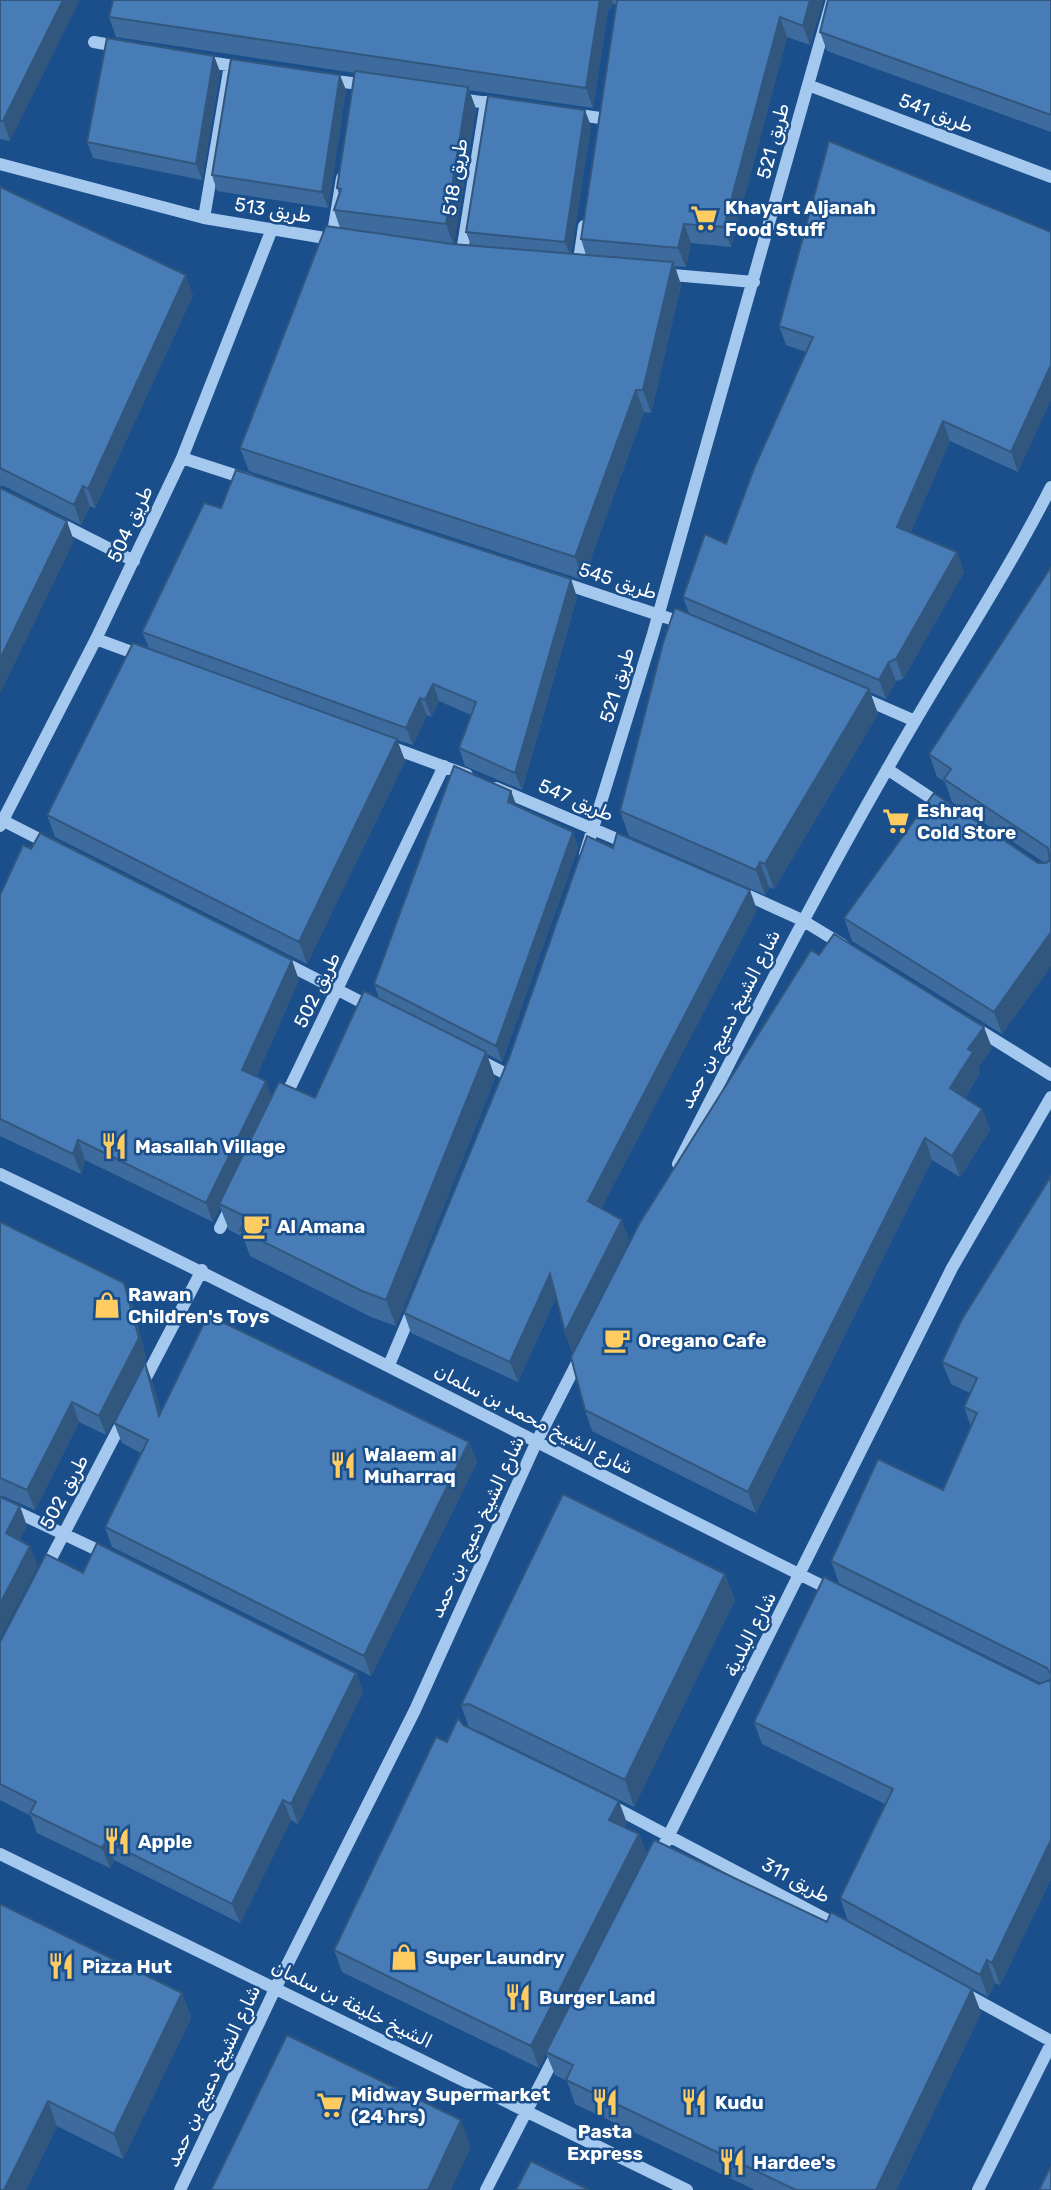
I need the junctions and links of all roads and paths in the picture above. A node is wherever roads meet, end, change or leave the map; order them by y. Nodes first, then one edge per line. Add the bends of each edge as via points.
1 (832, 0) edge
2 (94, 42) dead end
3 (135, 49) edge
4 (189, 58) edge
5 (230, 65) junction
6 (255, 69) edge
7 (318, 78) edge
8 (808, 85) junction
9 (382, 88) edge
10 (447, 97) edge
11 (486, 102) junction
12 (512, 106) edge
13 (562, 113) edge
14 (598, 131) edge
15 (345, 159) edge
16 (0, 164) edge
17 (1051, 177) edge
18 (586, 212) edge
19 (204, 218) junction
20 (272, 229) junction
21 (461, 258) edge
22 (578, 267) edge
23 (645, 272) edge
24 (754, 282) junction
25 (182, 458) junction
26 (262, 484) edge
27 (1051, 487) edge
28 (49, 518) edge
29 (134, 561) junction
30 (553, 580) edge
31 (658, 614) junction
32 (700, 629) edge
33 (96, 639) junction
34 (160, 663) edge
35 (851, 693) edge
36 (915, 721) junction
37 (366, 738) edge
38 (444, 766) junction
39 (887, 769) junction
40 (953, 813) edge
41 (1, 821) edge
42 (594, 828) junction
43 (643, 850) edge
44 (65, 852) edge
45 (580, 867) edge
46 (729, 887) edge
47 (802, 920) junction
48 (850, 949) edge
49 (276, 959) edge
50 (338, 990) junction
51 (387, 1014) edge
52 (968, 1023) edge
53 (460, 1051) edge
54 (513, 1062) edge
55 (508, 1074) junction
56 (1051, 1075) edge
57 (503, 1087) edge
58 (1051, 1097) edge
59 (276, 1115) edge
60 (0, 1174) edge
61 (669, 1181) edge
62 (239, 1190) edge
63 (220, 1228) dead end
64 (202, 1270) junction
65 (420, 1290) edge
66 (587, 1343) edge
67 (389, 1366) junction
68 (536, 1443) junction
69 (0, 1504) edge
70 (64, 1533) junction
71 (125, 1563) edge
72 (801, 1575) junction
73 (39, 1583) edge
74 (851, 1600) edge
75 (596, 1798) edge
76 (670, 1834) junction
77 (0, 1854) edge
78 (651, 1870) edge
79 (854, 1934) edge
80 (953, 1987) edge
81 (275, 1989) junction
82 (564, 2038) edge
83 (1051, 2042) edge
84 (527, 2110) junction
85 (180, 2190) edge
86 (486, 2190) edge
87 (687, 2190) edge
88 (978, 2190) edge

1 - 8 street, طريق 521
2 - 3 street
4 - 5 street
5 - 6 street
5 - 19 street
7 - 9 street via 356,90
8 - 17 street, طريق 541
8 - 24 street, طريق 521
10 - 11 street
11 - 12 street
11 - 21 street, طريق 518
13 - 14 street via 601,111
15 - 20 street, طريق 513 via 339,240
16 - 19 street, طريق 513
18 - 22 street
19 - 20 street, طريق 513
20 - 25 street, طريق 504
23 - 24 street
24 - 31 street, طريق 521
25 - 26 street
25 - 29 street, طريق 504
27 - 36 street, شارع الشيخ دعيج بن حمد via 1009,568
28 - 29 street
29 - 33 street, طريق 504
30 - 31 street, طريق 545
31 - 32 street, طريق 545
31 - 42 street, طريق 521
33 - 34 street
33 - 41 street, طريق 504
35 - 36 street
36 - 39 street, شارع الشيخ دعيج بن حمد
37 - 38 street, طريق 547
38 - 42 street, طريق 547
38 - 50 street, طريق 502
39 - 40 street
39 - 47 street, شارع الشيخ دعيج بن حمد
41 - 44 street
42 - 43 street, طريق 547
42 - 45 street, طريق 521
46 - 47 street
47 - 48 street
47 - 61 street, شارع الشيخ دعيج بن حمد
49 - 50 street
50 - 51 street
50 - 59 street, طريق 502
52 - 56 street
53 - 55 street
54 - 55 street
55 - 57 street
58 - 72 street, شارع البلدية via 952,1268
60 - 64 street, شارع الشيخ محمد بن سلمان
62 - 63 street
64 - 67 street, شارع الشيخ محمد بن سلمان
64 - 70 street, طريق 502
65 - 67 street
66 - 68 street, شارع الشيخ دعيج بن حمد
67 - 68 street, شارع الشيخ محمد بن سلمان
68 - 72 street, شارع الشيخ محمد بن سلمان
68 - 81 street, شارع الشيخ دعيج بن حمد via 415,1710
69 - 70 street
70 - 71 street
70 - 73 street, طريق 502
72 - 74 street, شارع الشيخ محمد بن سلمان
72 - 76 street, شارع البلدية
75 - 76 street, طريق 311
76 - 78 street, شارع البلدية
76 - 79 street, طريق 311
77 - 81 street, الشيخ خليفة بن سلمان
80 - 83 street
81 - 84 street, الشيخ خليفة بن سلمان
81 - 85 street, شارع الشيخ دعيج بن حمد
82 - 84 street
83 - 88 street
84 - 86 street
84 - 87 street, الشيخ خليفة بن سلمان

